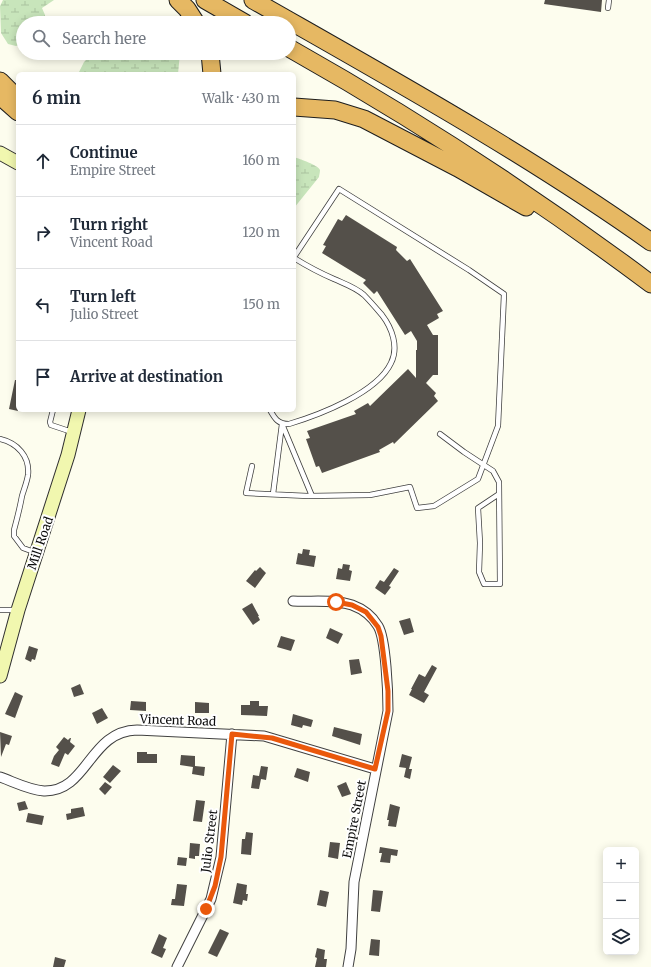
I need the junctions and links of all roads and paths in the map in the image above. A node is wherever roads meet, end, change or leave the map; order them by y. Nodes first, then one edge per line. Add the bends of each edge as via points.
1 (178, 0) edge
2 (205, 0) edge
3 (254, 0) edge
4 (609, 0) edge
5 (608, 8) dead end
6 (192, 16) edge
7 (233, 16) edge
8 (282, 16) edge
9 (296, 24) edge
10 (296, 52) edge
11 (211, 60) edge
12 (212, 72) edge
13 (0, 81) edge
14 (0, 96) edge
15 (16, 97) edge
16 (296, 107) edge
17 (16, 110) edge
18 (0, 153) edge
19 (16, 162) edge
20 (651, 242) edge
21 (602, 248) junction
22 (296, 254) edge
23 (296, 258) edge
24 (651, 284) edge
25 (52, 412) edge
26 (79, 412) edge
27 (271, 412) edge
28 (282, 424) junction
29 (74, 432) junction
30 (440, 434) dead end
31 (0, 439) edge
32 (483, 464) junction
33 (252, 466) dead end
34 (273, 494) junction
35 (499, 494) junction
36 (312, 496) junction
37 (36, 553) junction
38 (293, 601) dead end
39 (0, 610) edge
40 (18, 610) junction
41 (0, 676) edge
42 (232, 734) junction
43 (375, 769) junction
44 (0, 777) edge
45 (177, 967) edge
46 (348, 967) edge

1 - 6 highway
2 - 7 highway
3 - 8 highway
4 - 5 lane
9 - 20 highway via 465,121 572,188
10 - 21 highway via 406,116 505,180
11 - 12 highway
13 - 15 highway
14 - 17 highway
16 - 21 highway via 335,110 364,119
18 - 19 main road
21 - 24 highway
22 - 32 lane via 339,189 504,294 498,426
23 - 28 lane via 364,295 394,336 394,351 392,363 381,377 366,389 331,410
25 - 29 lane via 51,425
26 - 29 main road, Mill Road
27 - 28 lane
28 - 34 lane
28 - 36 lane
29 - 37 main road, Mill Road via 53,506
30 - 32 lane
31 - 37 lane via 17,447 27,464 28,475 14,536 23,548
32 - 35 lane via 492,471 499,482
32 - 36 lane via 478,479 434,506 417,508 410,487 370,494
33 - 34 lane via 246,493
34 - 36 lane
35 - 35 lane via 500,584 484,584 479,572 478,508
37 - 40 main road, Mill Road
38 - 43 street, Empire Street via 352,605 366,612 378,627 388,691 388,711
39 - 40 lane
40 - 41 main road, Mill Road
42 - 43 street, Vincent Road via 272,738
42 - 44 street, Vincent Road via 126,731 105,742 77,776 59,788 42,791
42 - 45 street, Julio Street via 218,871 211,899
43 - 46 street, Empire Street via 354,882

